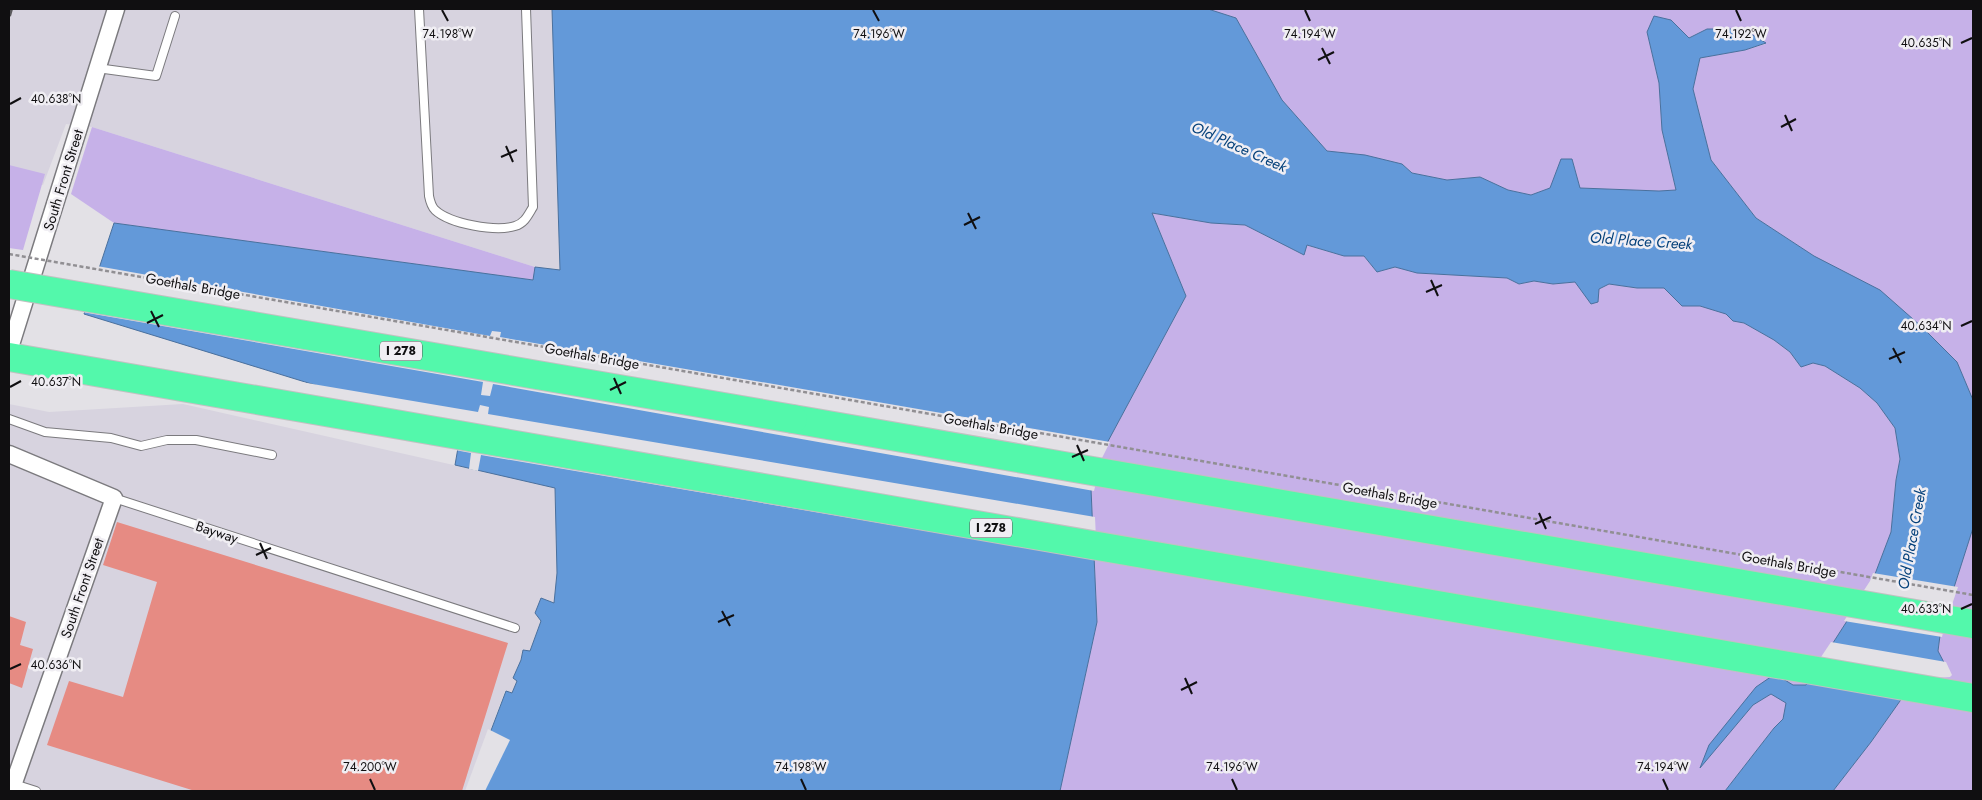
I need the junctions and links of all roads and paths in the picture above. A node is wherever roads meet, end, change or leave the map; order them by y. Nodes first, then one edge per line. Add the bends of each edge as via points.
1 (116, 9) edge
2 (419, 9) edge
3 (526, 9) edge
4 (175, 16) dead end
5 (97, 68) junction
6 (9, 254) edge
7 (9, 284) edge
8 (9, 351) edge
9 (9, 357) edge
10 (9, 419) edge
11 (9, 454) edge
12 (272, 455) dead end
13 (114, 498) junction
14 (1973, 595) edge
15 (1973, 624) edge
16 (515, 628) dead end
17 (1973, 698) edge
18 (13, 787) edge
19 (36, 791) edge

1 - 5 street, South Front Street
2 - 3 lane via 430,203 436,211 462,223 496,228 515,226 525,221 533,206
4 - 5 lane via 156,76
5 - 8 street, South Front Street
6 - 14 path, Goethals Bridge, bridge
7 - 15 highway, Goethals Bridge / I 278, bridge
9 - 17 highway, I 278
10 - 12 lane via 44,432 111,438 141,446 167,440 196,440
11 - 13 street, Bayway
13 - 16 lane, Bayway
13 - 18 street, South Front Street
18 - 19 lane

